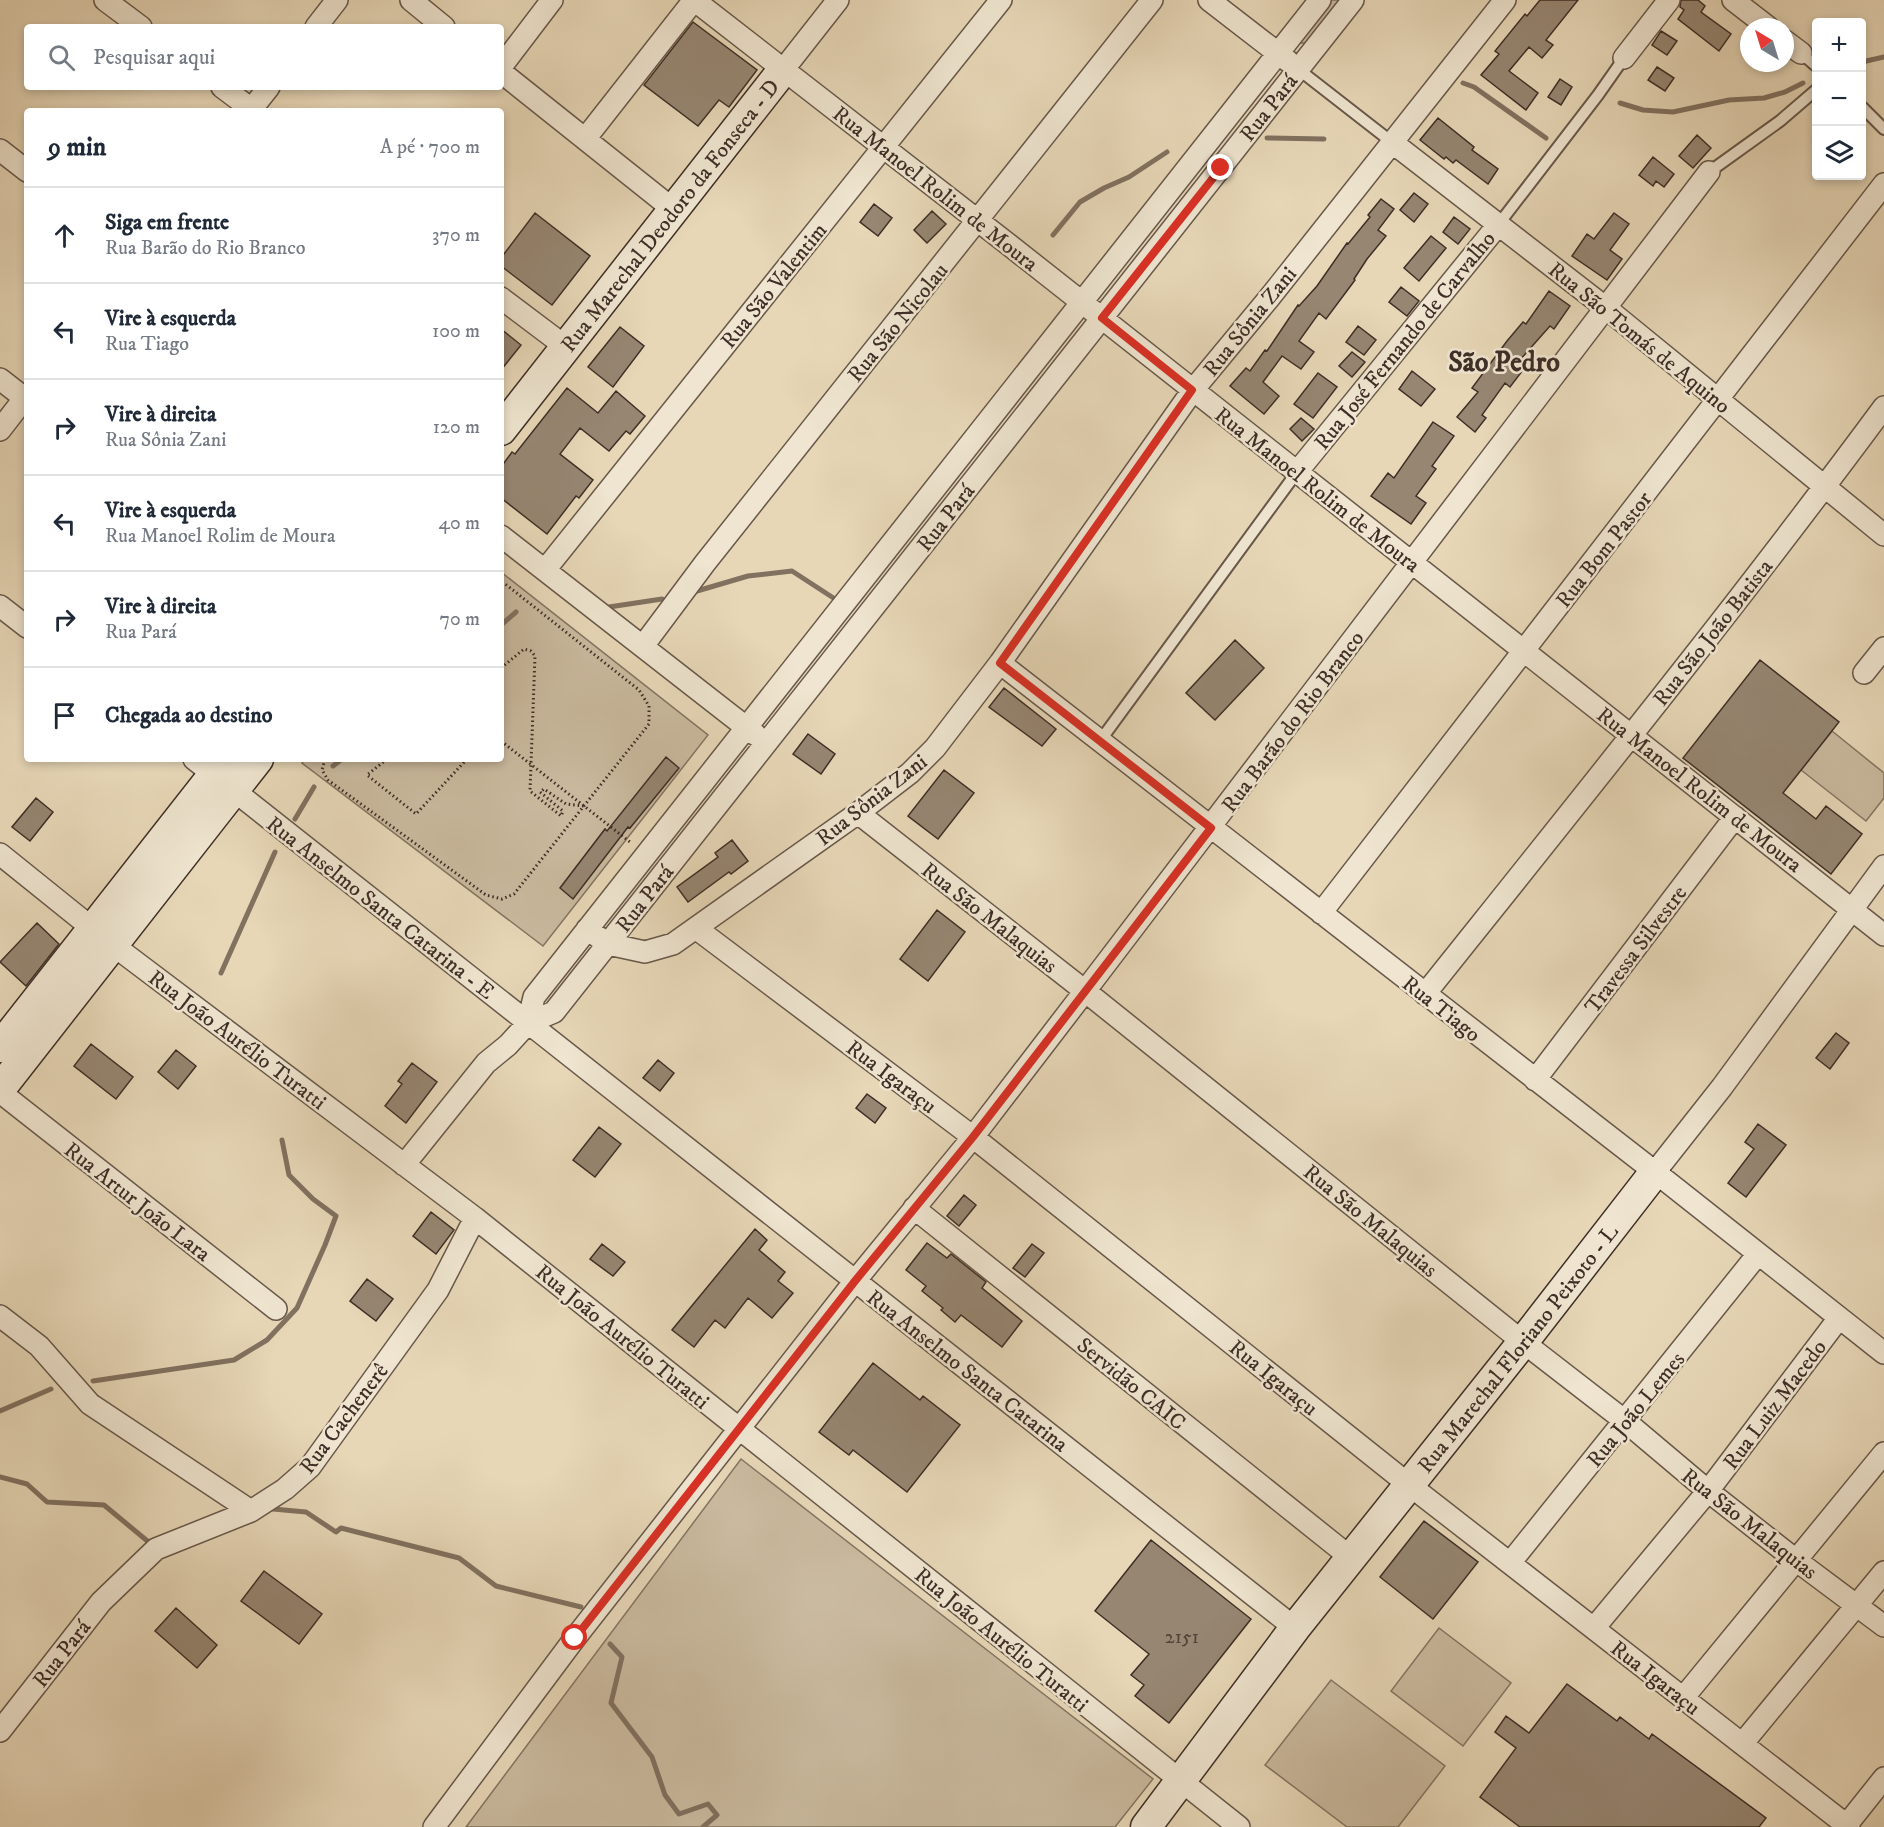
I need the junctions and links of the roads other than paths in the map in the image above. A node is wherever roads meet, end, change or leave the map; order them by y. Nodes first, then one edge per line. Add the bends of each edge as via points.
1 (105, 0) edge
2 (337, 0) edge
3 (411, 0) edge
4 (552, 0) edge
5 (694, 0) edge
6 (838, 0) edge
7 (1001, 0) edge
8 (1152, 0) edge
9 (1209, 0) edge
10 (1320, 0) edge
11 (1353, 0) edge
12 (1505, 0) edge
13 (1669, 0) edge
14 (1733, 0) edge
15 (1756, 18) edge
16 (137, 24) edge
17 (318, 24) edge
18 (440, 24) edge
19 (1278, 54) junction
20 (1624, 58) joint
21 (504, 63) edge
22 (1298, 69) junction
23 (783, 70) junction
24 (504, 74) edge
25 (226, 90) edge
26 (267, 90) edge
27 (1812, 93) edge
28 (249, 108) edge
29 (253, 108) edge
30 (1866, 111) edge
31 (1884, 129) edge
32 (585, 139) junction
33 (1393, 143) junction
34 (883, 147) junction
35 (0, 150) edge
36 (24, 169) edge
37 (1709, 172) joint
38 (1884, 184) edge
39 (674, 210) junction
40 (978, 221) junction
41 (1498, 225) junction
42 (504, 300) edge
43 (1082, 302) junction
44 (1606, 308) junction
45 (1102, 318) junction
46 (566, 347) junction
47 (0, 379) edge
48 (1192, 390) junction
49 (24, 397) edge
50 (1719, 399) junction
51 (24, 400) edge
52 (1884, 407) edge
53 (504, 426) edge
54 (0, 430) edge
55 (1297, 472) junction
56 (1826, 486) junction
57 (1884, 535) edge
58 (504, 538) edge
59 (1412, 563) junction
60 (544, 570) junction
61 (0, 606) edge
62 (24, 625) edge
63 (643, 646) junction
64 (1884, 648) edge
65 (1524, 651) junction
66 (1000, 663) junction
67 (1864, 673) dead end
68 (746, 728) junction
69 (1631, 735) junction
70 (1100, 741) junction
71 (766, 743) junction
72 (248, 762) edge
73 (217, 771) edge
74 (858, 813) junction
75 (1735, 817) junction
76 (1211, 828) junction
77 (0, 854) edge
78 (1884, 866) edge
79 (1852, 909) junction
80 (1321, 913) junction
81 (587, 929) junction
82 (697, 929) junction
83 (1884, 935) edge
84 (103, 937) junction
85 (608, 944) junction
86 (1086, 992) junction
87 (1425, 994) junction
88 (528, 1023) junction
89 (0, 1047) edge
90 (1536, 1080) junction
91 (0, 1090) edge
92 (973, 1137) junction
93 (404, 1165) junction
94 (1655, 1172) junction
95 (914, 1208) junction
96 (475, 1218) junction
97 (1758, 1254) junction
98 (855, 1281) junction
99 (276, 1309) dead end
100 (0, 1316) edge
101 (1839, 1318) junction
102 (1523, 1342) junction
103 (1884, 1353) edge
104 (1625, 1421) junction
105 (739, 1429) junction
106 (1884, 1453) edge
107 (1408, 1484) junction
108 (1708, 1491) junction
109 (251, 1511) junction
110 (1350, 1557) junction
111 (1797, 1561) junction
112 (1510, 1563) junction
113 (1884, 1572) edge
114 (101, 1602) joint
115 (1858, 1606) junction
116 (1884, 1626) edge
117 (1295, 1628) junction
118 (1594, 1628) junction
119 (1683, 1698) junction
120 (0, 1731) edge
121 (1742, 1744) junction
122 (1884, 1778) edge
123 (1180, 1781) junction
124 (1847, 1826) edge
125 (434, 1827) edge
126 (1146, 1827) edge
127 (1239, 1827) edge

1 - 16 street
2 - 17 street
3 - 18 street
4 - 21 street
5 - 23 street, Rua Manoel Rolim de Moura
5 - 32 street
6 - 23 street, Rua Marechal Deodoro da Fonseca - D
7 - 34 street, Rua São Valentim
8 - 40 street, Rua São Nicolau
9 - 19 street
10 - 19 street, Rua Pará
11 - 22 street, Rua Pará
12 - 33 street, Rua Sônia Zani
13 - 20 street, Rua José Fernando de Carvalho
14 - 15 street
19 - 22 street
19 - 43 street, Rua Pará
20 - 41 lane, Rua José Fernando de Carvalho
22 - 33 lane
22 - 45 street, Rua Pará
23 - 34 street, Rua Manoel Rolim de Moura
23 - 39 street, Rua Marechal Deodoro da Fonseca - D
24 - 32 street
25 - 28 street
26 - 29 street
27 - 37 lane, Rua Barão do Rio Branco
30 - 31 lane
32 - 39 street
33 - 41 street, Rua São Tomás de Aquino
33 - 48 street, Rua Sônia Zani
34 - 40 street, Rua Manoel Rolim de Moura
34 - 60 street, Rua São Valentim
35 - 36 street
37 - 44 street, Rua Barão do Rio Branco
38 - 50 street, Rua Bom Pastor
39 - 46 street, Rua Marechal Deodoro da Fonseca - D
40 - 43 street, Rua Manoel Rolim de Moura
40 - 63 street, Rua São Nicolau
41 - 44 street, Rua São Tomás de Aquino
41 - 55 street, Rua José Fernando de Carvalho
42 - 46 street
43 - 45 street, Rua Manoel Rolim de Moura
43 - 68 street, Rua Pará
44 - 50 street, Rua São Tomás de Aquino
44 - 59 street, Rua Barão do Rio Branco
45 - 48 street, Rua Manoel Rolim de Moura
45 - 71 street, Rua Pará
46 - 53 street, Rua Marechal Deodoro da Fonseca - D
47 - 49 street
48 - 55 street, Rua Manoel Rolim de Moura
48 - 66 street, Rua Sônia Zani
50 - 56 street, Rua São Tomás de Aquino
50 - 65 street, Rua Bom Pastor
51 - 54 street
52 - 56 street, Rua São João Batista
55 - 59 street, Rua Manoel Rolim de Moura
55 - 70 lane, Rua José Fernando de Carvalho
56 - 57 street, Rua São Tomás de Aquino
56 - 69 street, Rua São João Batista
58 - 60 street
59 - 65 street, Rua Manoel Rolim de Moura
59 - 76 street, Rua Barão do Rio Branco
60 - 63 street
61 - 62 street
63 - 68 street
64 - 67 street
65 - 69 street, Rua Manoel Rolim de Moura
65 - 80 street, Rua Bom Pastor
66 - 70 street, Rua Tiago
66 - 74 street, Rua Sônia Zani via 935,748
68 - 71 street
68 - 81 street, Rua Pará
69 - 75 street, Rua Manoel Rolim de Moura
69 - 87 street, Rua São João Batista
70 - 76 street, Rua Tiago
71 - 85 street, Rua Pará
72 - 73 street
73 - 84 street
73 - 88 street, Rua Anselmo Santa Catarina - E
74 - 82 street, Rua Sônia Zani
74 - 86 street, Rua São Malaquias
75 - 79 street, Rua Manoel Rolim de Moura
75 - 90 street, Travessa Silvestre
76 - 80 street, Rua Tiago
76 - 86 street, Rua Barão do Rio Branco
77 - 84 street, Rua João Aurélio Turatti
78 - 79 street, Rua Marechal Floriano Peixoto - L
79 - 83 street, Rua Manoel Rolim de Moura
79 - 94 street, Rua Marechal Floriano Peixoto - L via 1722,1088
80 - 87 street, Rua Tiago
81 - 85 street, Rua Sônia Zani
81 - 88 street, Rua Pará via 534,997
82 - 85 street, Rua Sônia Zani via 674,944 645,952
82 - 92 street, Rua Igaraçu
84 - 89 street
84 - 91 street
84 - 93 street, Rua João Aurélio Turatti
85 - 88 street, Rua Pará via 554,1012
86 - 92 street, Rua Barão do Rio Branco
86 - 102 street, Rua São Malaquias
87 - 90 street, Rua Tiago
88 - 93 street, Rua Pará via 486,1063
88 - 98 street, Rua Anselmo Santa Catarina
90 - 94 street, Rua Tiago
91 - 99 street, Rua Artur João Lara
92 - 95 street, Rua Barão do Rio Branco
92 - 107 street, Rua Igaraçu
93 - 96 street, Rua João Aurélio Turatti
94 - 97 street, Rua Tiago
94 - 102 street, Rua Marechal Floriano Peixoto - L
95 - 98 street, Rua Barão do Rio Branco
95 - 110 street, Servidão CAIC
96 - 105 street, Rua João Aurélio Turatti
96 - 109 street, Rua Cachenerê via 438,1290 310,1467 285,1490
97 - 101 street, Rua Tiago
97 - 104 street, Rua João Lemes
98 - 105 street, Rua Barão do Rio Branco
98 - 117 street, Rua Anselmo Santa Catarina
100 - 109 street via 39,1346 90,1404
101 - 103 street, Rua Tiago
101 - 108 street, Rua Luiz Macedo
102 - 104 street, Rua São Malaquias
102 - 107 street, Rua Marechal Floriano Peixoto - L
104 - 108 street, Rua São Malaquias
104 - 112 street, Rua João Lemes
105 - 123 street, Rua João Aurélio Turatti
105 - 125 street, Rua Barão do Rio Branco via 575,1638
106 - 111 street
107 - 110 street, Rua Marechal Floriano Peixoto - L
107 - 112 street, Rua Igaraçu
108 - 111 street, Rua São Malaquias
108 - 118 street, Rua Luiz Macedo
109 - 114 street, Rua Cachenerê via 156,1549
110 - 117 street, Rua Marechal Floriano Peixoto - L
111 - 115 street, Rua São Malaquias
111 - 119 street
112 - 118 street, Rua Igaraçu
113 - 115 street
114 - 120 street, Rua Pará
115 - 116 street, Rua São Malaquias
115 - 121 street
117 - 123 street, Rua Marechal Floriano Peixoto - L
118 - 119 street, Rua Igaraçu
119 - 121 street, Rua Igaraçu
121 - 124 street, Rua Igaraçu
122 - 124 street
123 - 126 street, Rua Marechal Floriano Peixoto - L
123 - 127 street, Rua João Aurélio Turatti

